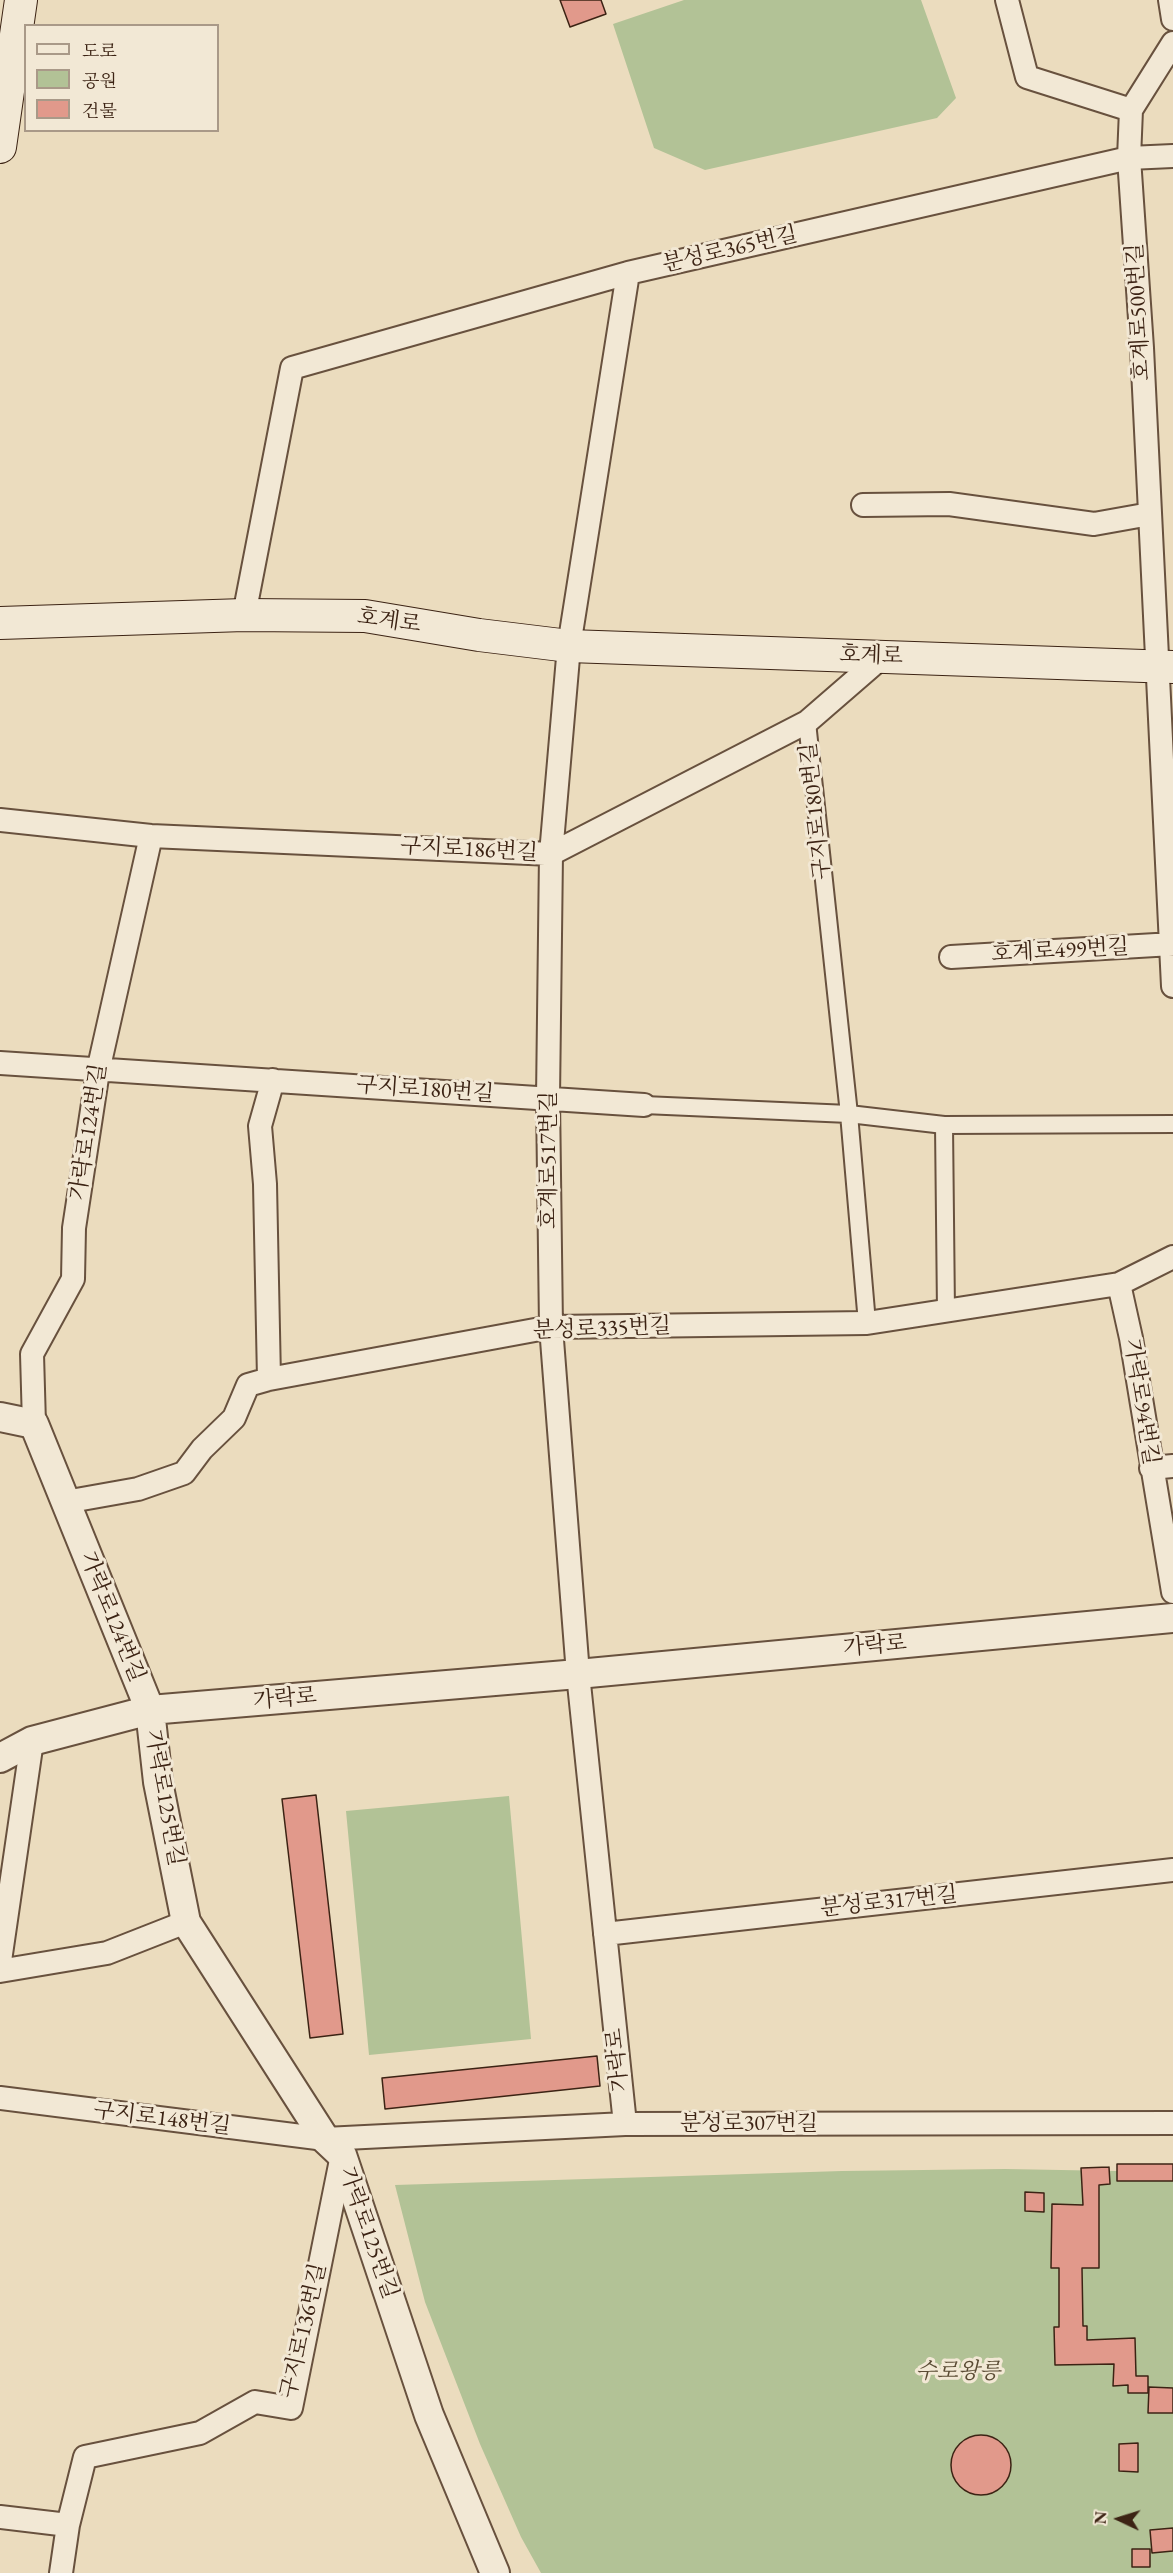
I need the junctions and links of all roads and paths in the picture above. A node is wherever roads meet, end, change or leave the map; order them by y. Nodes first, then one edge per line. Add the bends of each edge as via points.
1 (21, 0) edge
2 (1007, 0) edge
3 (1170, 0) edge
4 (1173, 19) edge
5 (1173, 43) edge
6 (1131, 110) junction
7 (0, 147) edge
8 (1173, 156) edge
9 (1130, 158) junction
10 (628, 273) junction
11 (863, 505) dead end
12 (1150, 514) junction
13 (244, 615) junction
14 (0, 623) edge
15 (569, 646) junction
16 (882, 657) junction
17 (1165, 667) edge
18 (807, 722) junction
19 (0, 820) edge
20 (151, 836) junction
21 (551, 854) junction
22 (1171, 944) edge
23 (951, 957) dead end
24 (1173, 986) edge
25 (0, 1063) edge
26 (98, 1071) junction
27 (273, 1080) junction
28 (549, 1098) junction
29 (644, 1105) joint
30 (849, 1114) junction
31 (1173, 1124) edge
32 (944, 1125) junction
33 (1173, 1257) edge
34 (1119, 1284) junction
35 (946, 1312) junction
36 (867, 1323) junction
37 (551, 1327) junction
38 (270, 1379) junction
39 (0, 1417) edge
40 (34, 1424) junction
41 (1162, 1467) edge
42 (64, 1502) junction
43 (1173, 1592) edge
44 (1173, 1618) edge
45 (578, 1674) junction
46 (150, 1710) junction
47 (32, 1741) junction
48 (0, 1758) edge
49 (1173, 1870) edge
50 (186, 1922) junction
51 (605, 1934) junction
52 (0, 1962) edge
53 (0, 1971) edge
54 (0, 2098) edge
55 (1173, 2123) edge
56 (625, 2124) junction
57 (333, 2147) junction
58 (0, 2517) edge
59 (68, 2525) junction
60 (61, 2573) edge
61 (495, 2573) edge

1 - 7 main road
2 - 6 street via 1027,77
3 - 4 street
5 - 6 street
6 - 9 street, 호계로500번길
8 - 9 street, 분성로365번길
9 - 10 street, 분성로365번길
9 - 12 street, 호계로500번길
10 - 13 street, 분성로365번길 via 292,368
10 - 15 street
11 - 12 street via 949,504 1094,524
12 - 17 street, 호계로500번길
13 - 14 main road, 호계로
13 - 15 main road, 호계로 via 365,616
15 - 16 main road, 호계로
15 - 21 street, 호계로517번길
16 - 17 main road, 호계로
16 - 18 street, 구지로186번길
17 - 22 street
18 - 21 street, 구지로186번길
18 - 30 street, 구지로180번길
19 - 20 street, 구지로186번길
20 - 21 street, 구지로186번길
20 - 26 street, 가락로124번길
21 - 28 street, 호계로517번길
22 - 23 street, 호계로499번길
22 - 24 street
25 - 26 street, 구지로180번길
26 - 27 street, 구지로180번길
26 - 40 street, 가락로124번길 via 74,1228 73,1279 32,1354
27 - 28 street, 구지로180번길
27 - 38 street via 260,1126
28 - 29 street, 구지로180번길
28 - 37 street, 호계로517번길
29 - 30 street, 구지로180번길
30 - 32 street, 구지로180번길
30 - 36 street
31 - 32 street, 구지로180번길
32 - 35 street
33 - 34 street, 분성로335번길
34 - 35 street, 분성로335번길
34 - 41 street, 가락로94번길
35 - 36 street, 분성로335번길
36 - 37 street, 분성로335번길
37 - 38 street, 분성로335번길
37 - 45 street, 호계로517번길
38 - 42 street, 분성로335번길 via 248,1385 234,1418 184,1473 138,1489
39 - 40 street
40 - 42 street, 가락로124번길
41 - 43 street, 가락로94번길
42 - 46 street, 가락로124번길
44 - 45 street, 가락로
45 - 46 street, 가락로
45 - 51 street, 가락로
46 - 47 street, 가락로
46 - 50 street, 가락로125번길 via 158,1782
47 - 48 street, 가락로
47 - 52 street
49 - 51 street, 분성로317번길
50 - 53 street via 107,1953
50 - 57 street, 가락로125번길
51 - 56 street, 가락로
54 - 57 street, 구지로148번길
55 - 56 street, 분성로307번길
56 - 57 street, 분성로307번길
57 - 59 street, 구지로136번길 via 291,2408 255,2402 200,2433 85,2457
57 - 61 street, 가락로125번길 via 429,2415
58 - 59 street
59 - 60 street, 구지로136번길

